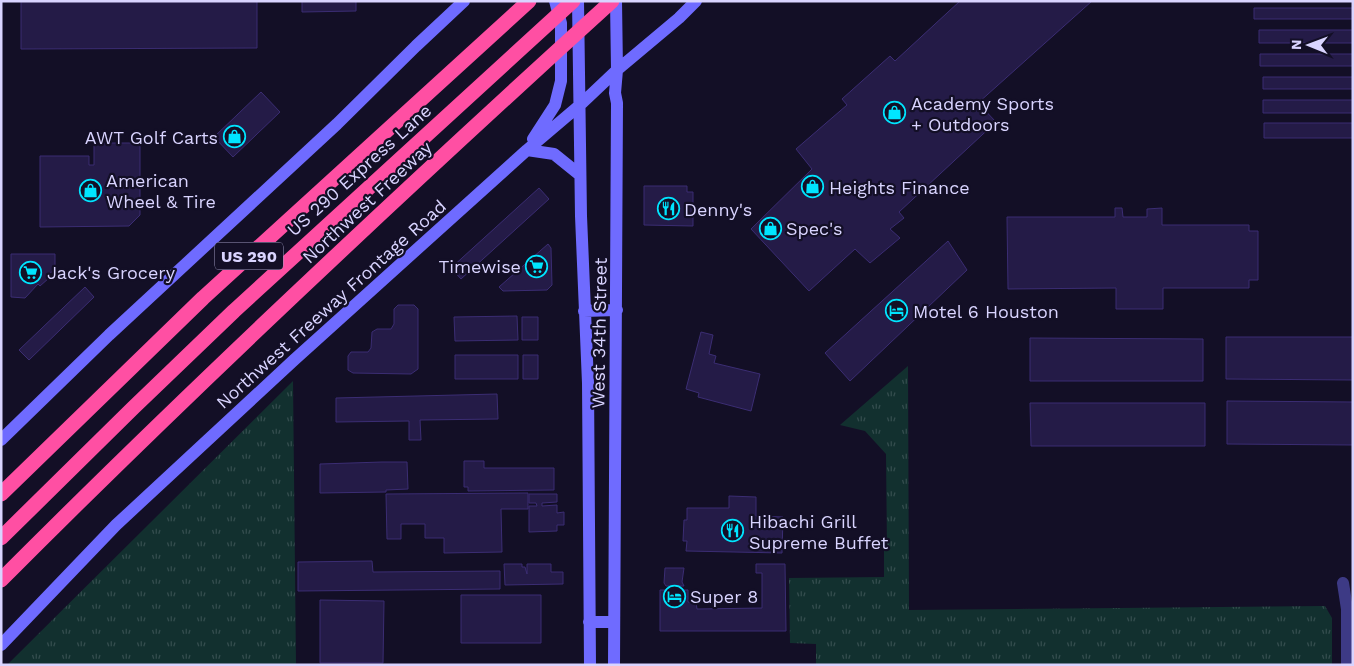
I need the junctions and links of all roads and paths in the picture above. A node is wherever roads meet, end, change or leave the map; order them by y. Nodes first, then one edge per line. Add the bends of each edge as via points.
1 (464, 1) edge
2 (529, 1) edge
3 (555, 1) edge
4 (573, 1) edge
5 (578, 1) edge
6 (612, 1) edge
7 (616, 1) edge
8 (696, 1) edge
9 (617, 70) junction
10 (580, 105) junction
11 (527, 150) junction
12 (580, 175) junction
13 (617, 310) junction
14 (584, 311) junction
15 (1, 440) edge
16 (1, 494) edge
17 (1, 538) edge
18 (1, 580) edge
19 (1343, 583) dead end
20 (589, 622) junction
21 (614, 622) junction
22 (1, 645) edge
23 (590, 665) edge
24 (614, 665) edge
25 (1347, 665) edge

1 - 15 main road via 337,124 109,334
2 - 16 highway, US 290 via 203,298
3 - 11 main road via 561,23 561,81 555,105
4 - 17 highway, US 290 Express Lane via 234,311
5 - 10 main road, West 34th Street
6 - 18 highway, Northwest Freeway via 231,354
7 - 9 main road, West 34th Street
8 - 9 main road, Northwest Freeway Frontage Road
9 - 10 main road, Northwest Freeway Frontage Road
9 - 13 main road, West 34th Street
10 - 11 main road, Northwest Freeway Frontage Road
10 - 12 main road, West 34th Street
11 - 12 main road via 554,154
11 - 22 main road, Northwest Freeway Frontage Road via 116,525
12 - 14 main road, West 34th Street
13 - 14 main road
13 - 21 main road, West 34th Street
14 - 20 main road, West 34th Street via 588,383
19 - 25 street via 1347,609
20 - 21 main road
20 - 23 main road, West 34th Street
21 - 24 main road, West 34th Street

